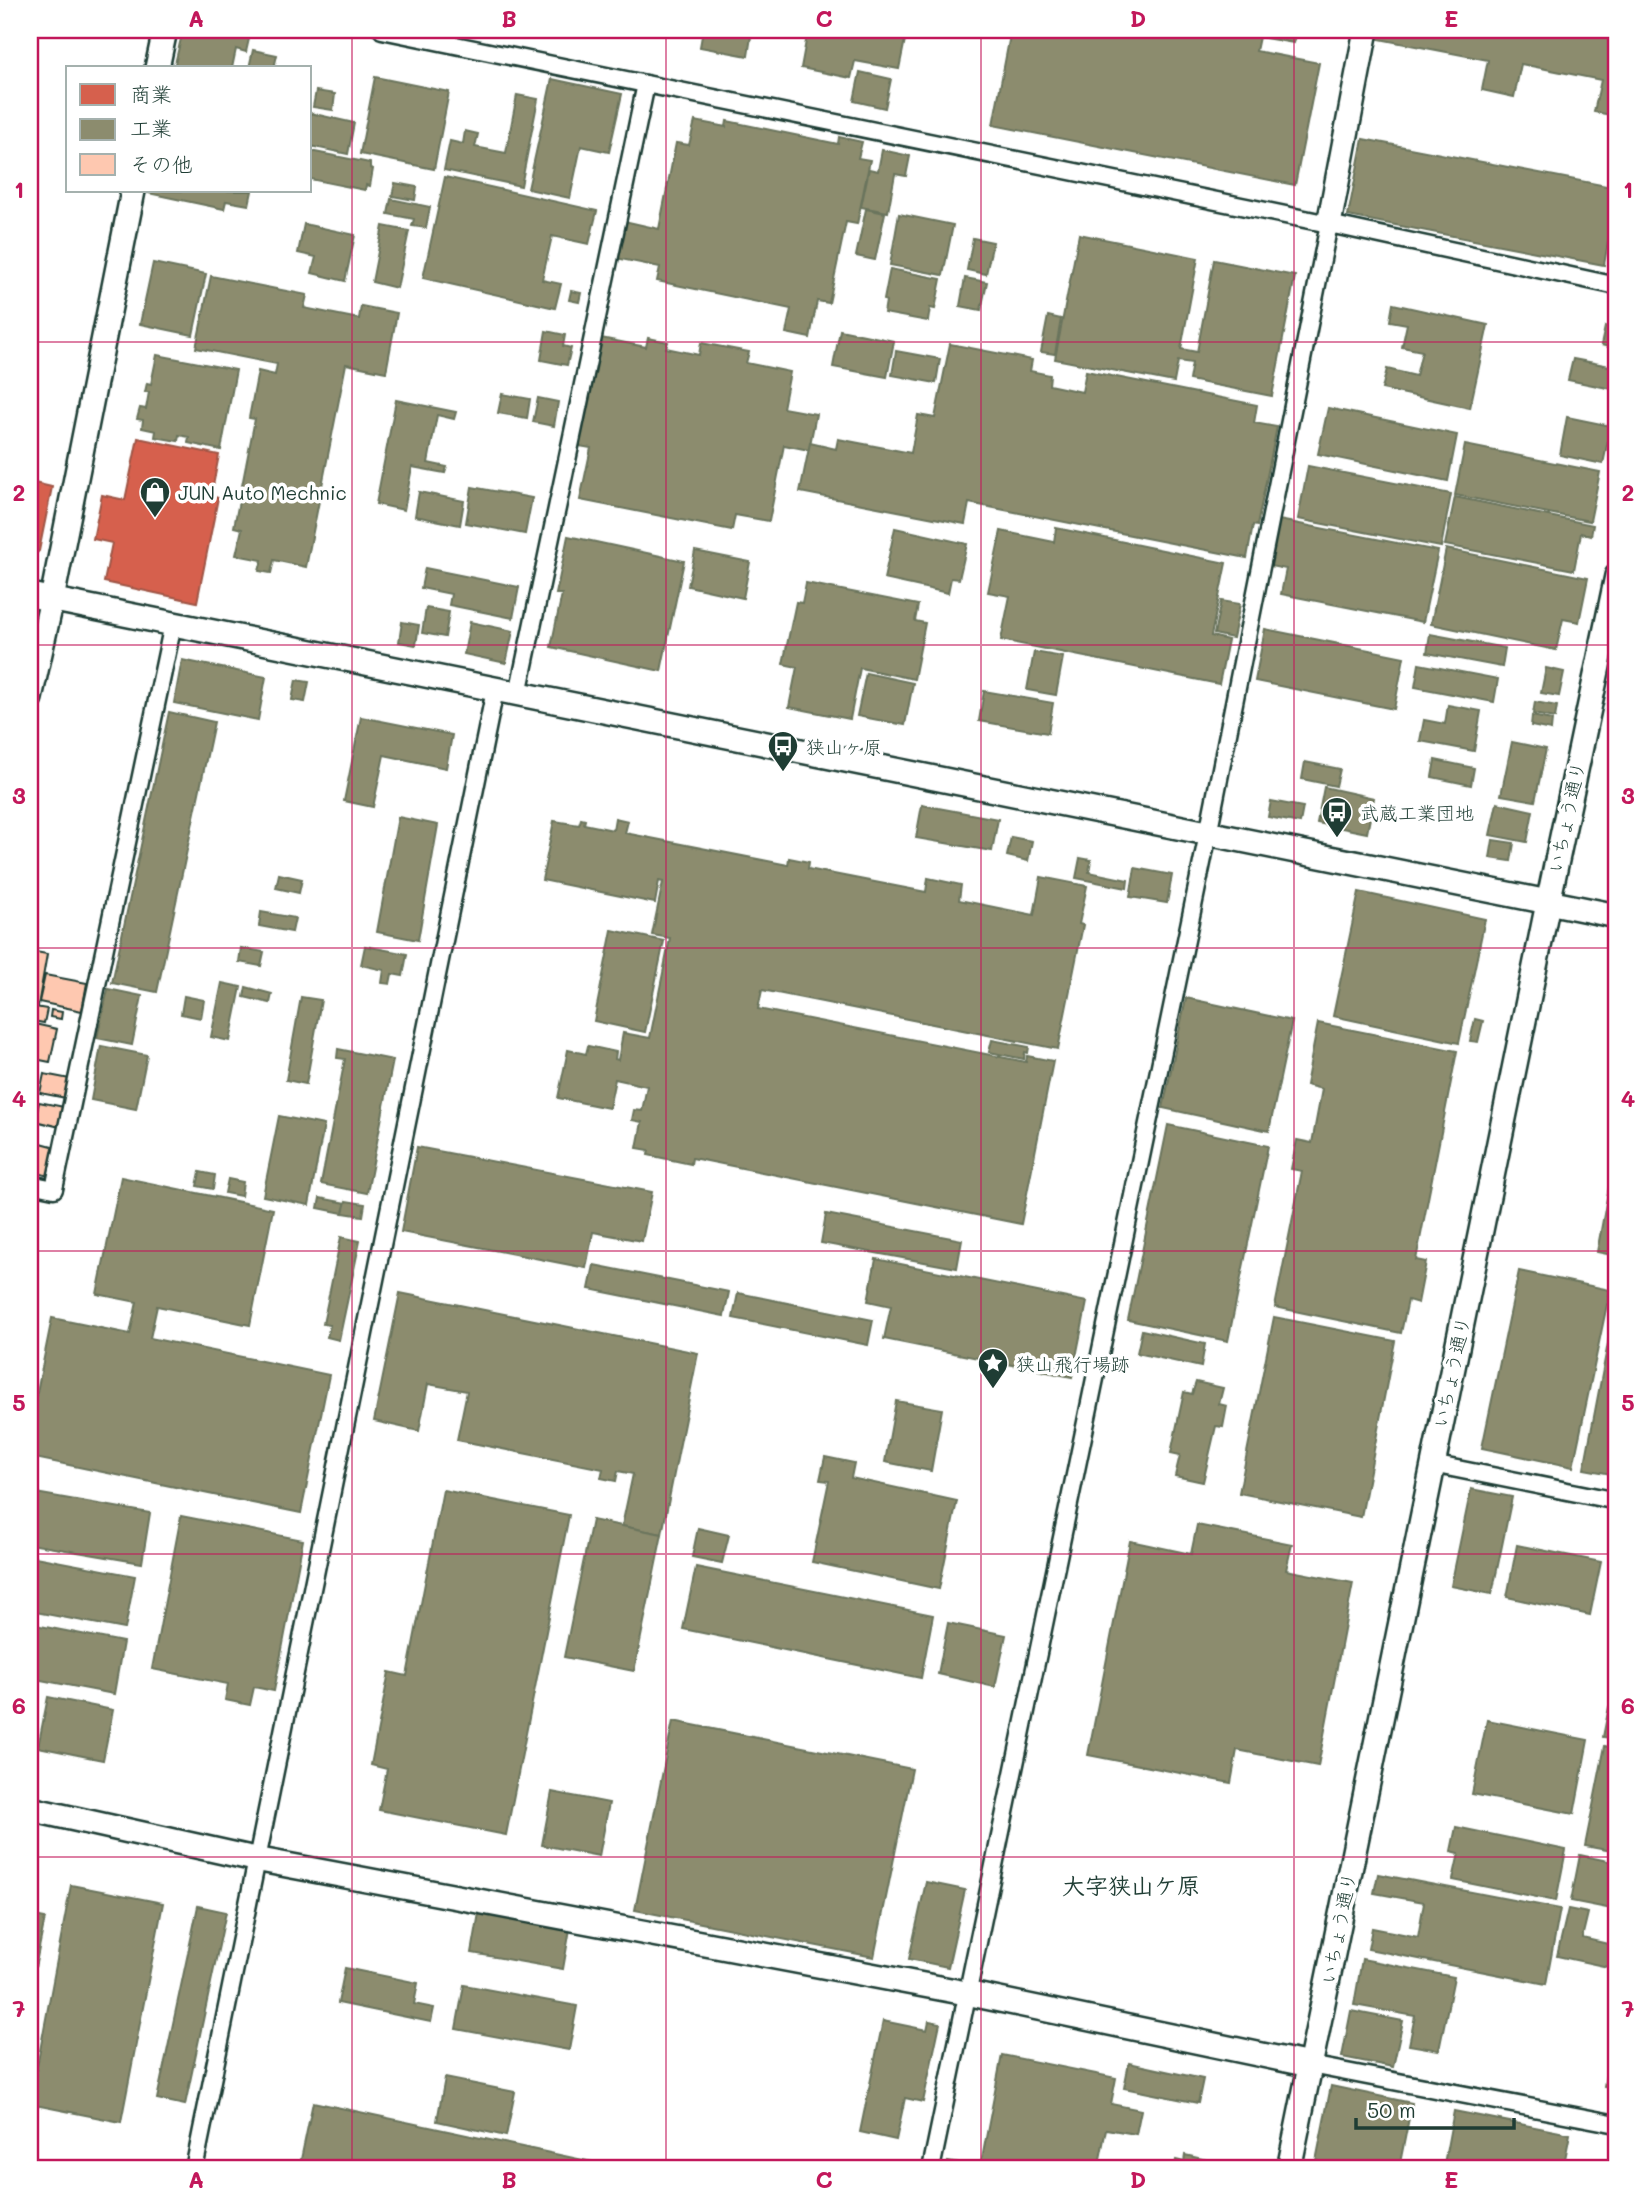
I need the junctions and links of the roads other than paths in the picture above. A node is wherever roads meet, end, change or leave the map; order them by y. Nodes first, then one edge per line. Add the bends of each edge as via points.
1 (164, 30) edge
2 (382, 30) edge
3 (1366, 30) edge
4 (157, 66) edge
5 (646, 84) junction
6 (133, 192) edge
7 (1329, 224) junction
8 (1617, 286) edge
9 (1617, 576) edge
10 (41, 597) edge
11 (173, 624) junction
12 (495, 690) junction
13 (518, 694) junction
14 (30, 698) edge
15 (1209, 834) junction
16 (1548, 902) junction
17 (1617, 916) edge
18 (30, 1184) edge
19 (1432, 1464) junction
20 (1617, 1501) edge
21 (30, 1809) edge
22 (255, 1859) junction
23 (966, 1993) junction
24 (1310, 2065) junction
25 (1617, 2124) edge
26 (194, 2169) edge
27 (931, 2169) edge
28 (1289, 2169) edge

1 - 4 street
2 - 5 street
3 - 7 street
5 - 7 street
5 - 13 street
6 - 10 street
7 - 8 street
7 - 15 street
9 - 16 street, いちょう通り
10 - 11 street
10 - 14 street
11 - 12 street
11 - 18 street via 54,1189
12 - 13 street
12 - 22 street
13 - 15 street
15 - 16 street
15 - 23 street
16 - 17 street
16 - 19 street, いちょう通り
19 - 20 street
19 - 24 street, いちょう通り
21 - 22 street
22 - 23 street
22 - 26 street
23 - 24 street
23 - 27 street
24 - 25 street
24 - 28 street, いちょう通り

